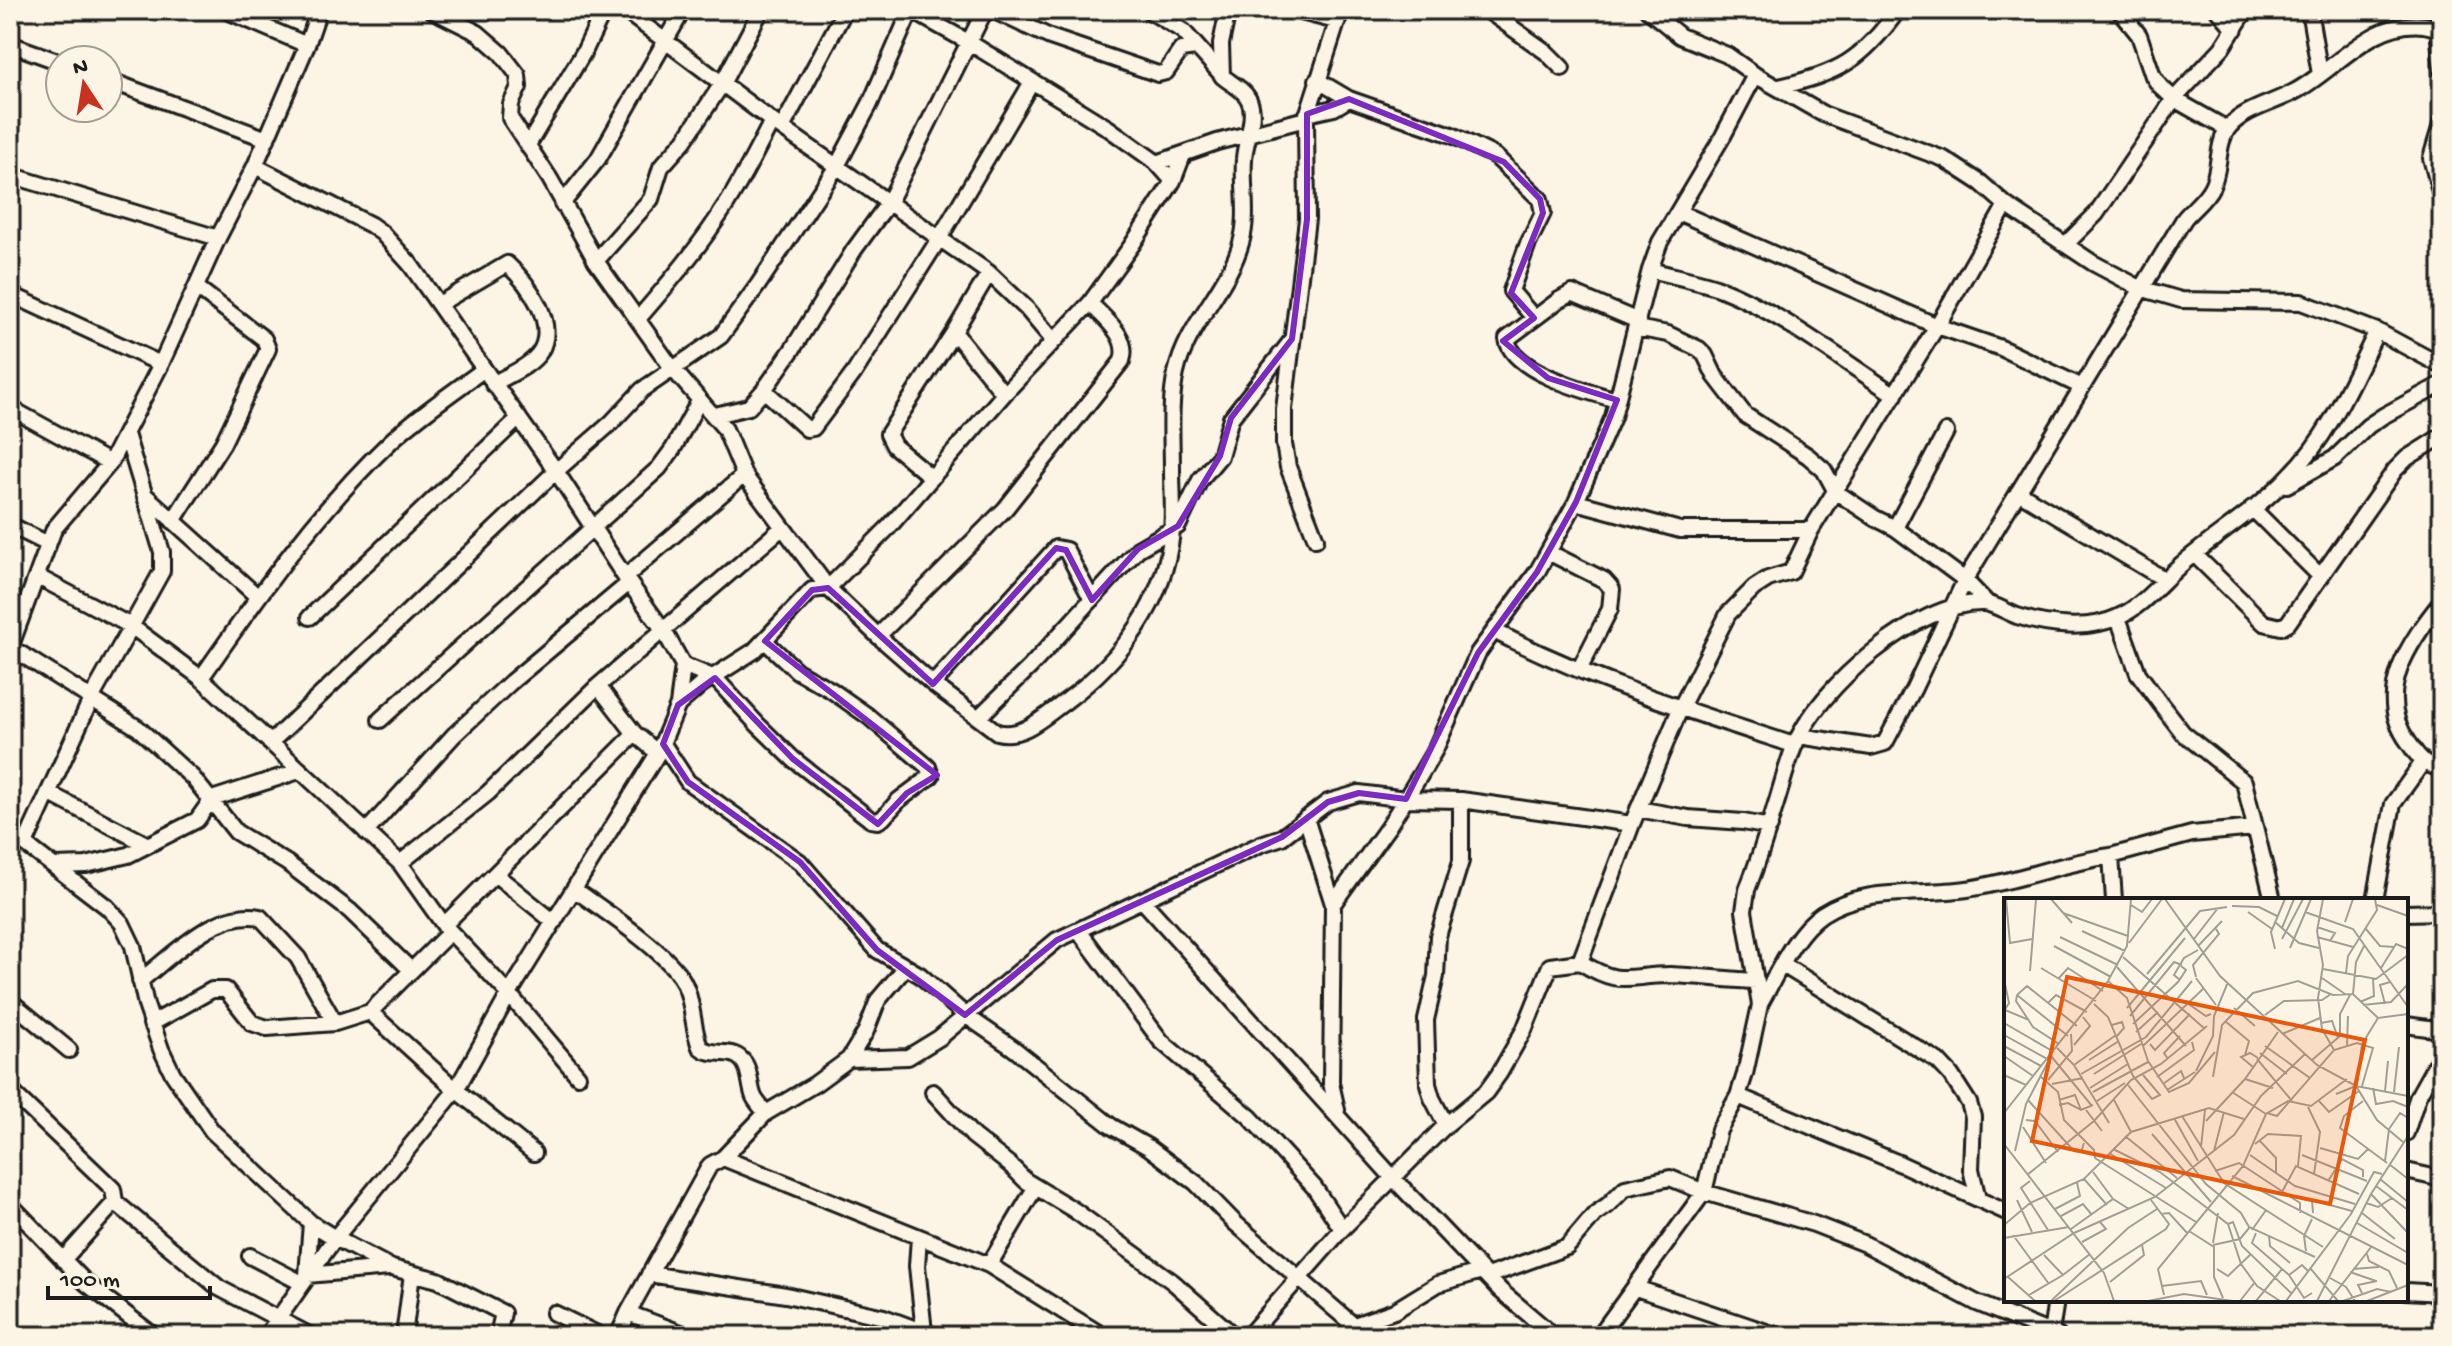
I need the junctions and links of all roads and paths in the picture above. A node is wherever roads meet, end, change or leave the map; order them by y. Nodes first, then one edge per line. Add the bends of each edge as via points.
1 (225, 10) edge
2 (319, 10) edge
3 (432, 10) edge
4 (604, 10) edge
5 (624, 10) edge
6 (683, 10) edge
7 (761, 10) edge
8 (845, 10) edge
9 (911, 10) edge
10 (985, 10) edge
11 (992, 10) edge
12 (1148, 10) edge
13 (1228, 10) edge
14 (1293, 10) edge
15 (1487, 10) edge
16 (1648, 10) edge
17 (1898, 10) edge
18 (2119, 10) edge
19 (2218, 10) edge
20 (2246, 10) edge
21 (2309, 10) edge
22 (2440, 10) edge
23 (1338, 15) edge
24 (2440, 28) edge
25 (2235, 29) junction
26 (665, 41) junction
27 (970, 43) junction
28 (10, 44) edge
29 (307, 45) junction
30 (1196, 48) junction
31 (44, 56) edge
32 (1562, 68) dead end
33 (2442, 71) edge
34 (2320, 74) junction
35 (1755, 75) junction
36 (1222, 76) junction
37 (1317, 80) junction
38 (1032, 82) junction
39 (722, 84) junction
40 (124, 86) edge
41 (1779, 87) junction
42 (1349, 99) junction
43 (2174, 99) junction
44 (1306, 116) junction
45 (2442, 121) edge
46 (777, 124) junction
47 (2227, 129) junction
48 (1250, 134) junction
49 (267, 139) junction
50 (528, 145) junction
51 (1183, 155) junction
52 (1157, 163) junction
53 (255, 166) junction
54 (837, 166) junction
55 (10, 175) edge
56 (1173, 181) junction
57 (2442, 199) edge
58 (889, 202) junction
59 (562, 204) junction
60 (2006, 205) junction
61 (1678, 212) junction
62 (218, 238) junction
63 (939, 239) junction
64 (2066, 244) junction
65 (596, 261) junction
66 (1650, 270) junction
67 (989, 273) junction
68 (196, 287) junction
69 (2140, 288) junction
70 (10, 294) edge
71 (1090, 303) junction
72 (439, 304) junction
73 (1534, 318) junction
74 (638, 319) junction
75 (1637, 324) junction
76 (1937, 326) junction
77 (2377, 331) junction
78 (954, 332) junction
79 (1292, 339) junction
80 (1053, 340) junction
81 (161, 364) junction
82 (2442, 366) edge
83 (672, 368) junction
84 (483, 370) junction
85 (493, 384) junction
86 (2442, 384) edge
87 (2080, 386) junction
88 (764, 390) junction
89 (1004, 394) junction
90 (1895, 395) junction
91 (1617, 400) junction
92 (699, 401) junction
93 (10, 408) edge
94 (715, 415) junction
95 (519, 418) junction
96 (1946, 432) dead end
97 (126, 434) junction
98 (2442, 436) edge
99 (110, 463) junction
100 (1824, 470) junction
101 (556, 471) junction
102 (1849, 471) junction
103 (744, 475) junction
104 (931, 477) junction
105 (1836, 492) junction
106 (2018, 492) junction
107 (2273, 492) junction
108 (146, 496) junction
109 (1576, 502) junction
110 (2252, 508) junction
111 (173, 521) junction
112 (10, 525) edge
113 (592, 527) junction
114 (782, 528) junction
115 (1895, 528) junction
116 (1811, 530) junction
117 (1172, 531) junction
118 (1316, 539) dead end
119 (48, 544) junction
120 (1548, 552) junction
121 (2194, 554) junction
122 (38, 577) junction
123 (2321, 577) junction
124 (2164, 579) junction
125 (627, 580) junction
126 (1965, 580) junction
127 (828, 588) junction
128 (258, 597) junction
129 (1092, 600) junction
130 (2442, 601) edge
131 (1987, 603) junction
132 (1950, 609) junction
133 (17, 610) edge
134 (310, 617) dead end
135 (2118, 618) junction
136 (131, 626) junction
137 (664, 631) junction
138 (1494, 631) junction
139 (878, 636) junction
140 (765, 641) junction
141 (10, 648) edge
142 (683, 665) junction
143 (1579, 670) junction
144 (201, 678) junction
145 (715, 678) junction
146 (933, 684) junction
147 (598, 686) junction
148 (92, 697) junction
149 (678, 705) junction
150 (1680, 709) junction
151 (979, 717) junction
152 (380, 720) dead end
153 (635, 734) junction
154 (1797, 741) junction
155 (270, 743) junction
156 (660, 749) junction
157 (2423, 762) junction
158 (2442, 770) edge
159 (299, 771) junction
160 (48, 793) junction
161 (212, 799) junction
162 (1406, 799) junction
163 (1461, 800) junction
164 (1638, 809) junction
165 (1306, 818) junction
166 (1632, 824) junction
167 (1770, 827) junction
168 (2255, 828) junction
169 (366, 832) junction
170 (1282, 837) junction
171 (10, 840) edge
172 (1314, 843) junction
173 (25, 844) junction
174 (148, 845) junction
175 (2111, 856) junction
176 (400, 863) junction
177 (54, 866) junction
178 (496, 875) junction
179 (574, 889) junction
180 (2119, 898) edge
181 (2272, 898) edge
182 (2375, 898) edge
183 (1143, 901) junction
184 (1333, 904) junction
185 (2442, 912) edge
186 (2408, 913) edge
187 (554, 922) junction
188 (447, 928) junction
189 (1079, 931) junction
190 (1580, 962) junction
191 (1783, 965) junction
192 (906, 967) junction
193 (411, 970) junction
194 (140, 981) junction
195 (1757, 981) junction
196 (509, 994) junction
197 (10, 1001) edge
198 (1760, 1005) junction
199 (370, 1012) junction
200 (965, 1015) junction
201 (335, 1023) junction
202 (151, 1024) junction
203 (2408, 1025) edge
204 (2442, 1030) edge
205 (69, 1050) dead end
206 (2442, 1053) edge
207 (849, 1059) junction
208 (578, 1076) dead end
209 (456, 1090) junction
210 (933, 1092) dead end
211 (15, 1094) edge
212 (1738, 1096) junction
213 (10, 1112) edge
214 (766, 1113) junction
215 (1341, 1118) junction
216 (1446, 1125) junction
217 (2408, 1127) edge
218 (534, 1153) dead end
219 (723, 1158) junction
220 (2408, 1171) edge
221 (1394, 1179) junction
222 (2442, 1179) edge
223 (1035, 1188) junction
224 (1704, 1192) junction
225 (1978, 1199) junction
226 (115, 1202) junction
227 (10, 1204) edge
228 (2004, 1211) edge
229 (311, 1223) junction
230 (1342, 1229) junction
231 (919, 1237) junction
232 (335, 1238) junction
233 (250, 1256) dead end
234 (63, 1260) junction
235 (989, 1265) junction
236 (392, 1268) junction
237 (412, 1274) junction
238 (649, 1274) junction
239 (1485, 1274) junction
240 (1299, 1276) junction
241 (305, 1279) junction
242 (1636, 1288) junction
243 (2408, 1291) edge
244 (2442, 1293) edge
245 (2056, 1302) edge
246 (554, 1313) dead end
247 (628, 1313) junction
248 (278, 1319) junction
249 (1354, 1325) junction
250 (930, 1334) edge
251 (2055, 1334) edge
252 (154, 1336) edge
253 (266, 1336) edge
254 (311, 1336) edge
255 (404, 1336) edge
256 (501, 1336) edge
257 (601, 1336) edge
258 (618, 1336) edge
259 (689, 1336) edge
260 (1103, 1336) edge
261 (1234, 1336) edge
262 (1248, 1336) edge
263 (1366, 1336) edge
264 (1554, 1336) edge
265 (1599, 1336) edge
266 (1778, 1336) edge

1 - 29 street
2 - 29 street
3 - 50 street via 478,33 518,75 510,118
4 - 50 street
5 - 26 street
6 - 26 street
7 - 39 street
8 - 46 street
9 - 27 street
9 - 54 street
10 - 27 street
11 - 30 street via 1050,37 1158,74 1166,72 1181,50
12 - 30 street via 1183,31
13 - 36 street
14 - 23 street
15 - 32 street
16 - 35 street via 1680,36 1727,55
17 - 41 street via 1852,61 1819,78
18 - 43 street via 2139,35 2153,76
19 - 25 street
20 - 25 street
21 - 34 street
22 - 24 street
23 - 37 street
24 - 33 street
24 - 34 street via 2413,25 2373,37
25 - 43 street
26 - 39 street
26 - 59 street via 598,159
27 - 38 street
27 - 58 street
28 - 31 street
29 - 49 street
30 - 36 street
34 - 47 street
35 - 41 street
35 - 61 street
36 - 48 street via 1251,104
37 - 42 street
37 - 44 street
38 - 52 street
38 - 63 street
39 - 46 street
39 - 65 street via 661,167 651,199
40 - 49 street
41 - 60 street via 1823,114 1944,159
42 - 44 street
42 - 73 street via 1495,156 1540,199 1543,213 1511,291
43 - 47 street
43 - 64 street via 2096,214
44 - 48 street
44 - 79 street via 1307,219
45 - 57 street via 2431,158
46 - 54 street
46 - 74 street via 677,274
47 - 69 street via 2214,183
48 - 51 street
48 - 117 street via 1244,153 1246,217 1241,245 1186,342 1175,375
49 - 53 street
50 - 59 street
51 - 52 street
51 - 56 street
52 - 56 street
53 - 62 street
53 - 72 street via 382,233
54 - 58 street
54 - 83 street via 721,336
55 - 62 street
56 - 71 street
58 - 63 street
58 - 88 street
59 - 65 street
60 - 64 street
60 - 76 street
61 - 66 street
61 - 76 street
62 - 68 street
63 - 67 street
63 - 88 street via 813,428 807,429
64 - 69 street
65 - 74 street
66 - 75 street
66 - 90 street via 1736,296
67 - 78 street
67 - 80 street
68 - 81 street
68 - 111 street via 264,339 268,349 223,443
69 - 77 street via 2181,300 2301,302
69 - 87 street
70 - 81 street
71 - 80 street
71 - 139 street via 1117,331 1125,353 1122,361 1005,509
72 - 84 street
72 - 85 street via 507,264 538,304 545,332 540,351
73 - 75 street via 1576,293
73 - 91 street via 1507,339 1508,346 1548,378
74 - 83 street
75 - 91 street
75 - 100 street via 1699,349 1745,415
76 - 87 street via 2001,348
76 - 90 street
77 - 82 street
77 - 107 street via 2316,446
78 - 89 street
78 - 104 street via 888,434 894,446
79 - 117 street via 1231,418 1220,456
79 - 118 street via 1284,444
80 - 89 street
81 - 97 street
83 - 92 street
83 - 101 street
84 - 85 street
84 - 128 street via 366,466
85 - 95 street
86 - 107 street via 2383,416 2335,458
87 - 106 street
88 - 94 street via 749,407
89 - 104 street
90 - 102 street
91 - 109 street
92 - 94 street
92 - 113 street via 659,468
93 - 99 street
94 - 103 street via 734,445
95 - 101 street
95 - 134 street
96 - 115 street
97 - 99 street
97 - 108 street
98 - 123 street via 2395,470
99 - 119 street via 62,517
100 - 102 street
100 - 105 street
101 - 113 street
101 - 155 street
102 - 105 street
103 - 114 street
103 - 125 street
104 - 127 street
105 - 115 street
105 - 116 street
106 - 124 street
106 - 126 street
107 - 110 street
108 - 111 street
108 - 136 street via 164,563
109 - 116 street via 1680,530
109 - 120 street
110 - 121 street
110 - 123 street
111 - 128 street
112 - 119 street
113 - 125 street
113 - 152 street
114 - 127 street
114 - 137 street
115 - 126 street
116 - 150 street via 1791,572 1754,588 1728,614
117 - 129 street via 1138,549
117 - 151 street via 1163,579 1151,604 1094,680 1019,732 997,732
119 - 122 street
120 - 138 street
120 - 143 street via 1612,589 1610,609
121 - 123 street via 2271,626 2288,623
121 - 124 street
122 - 133 street
122 - 136 street
124 - 135 street
125 - 137 street
125 - 169 street via 454,735
126 - 131 street
126 - 132 street
127 - 139 street
127 - 140 street via 812,590
128 - 144 street
129 - 146 street via 1066,550 1056,548
129 - 151 street
130 - 157 street via 2412,643 2395,687 2395,720
131 - 132 street
131 - 135 street via 2063,625
132 - 154 street via 1886,641 1828,695
132 - 154 street via 1885,743 1871,747
133 - 141 street
135 - 168 street via 2138,673 2159,702 2183,733 2244,782
136 - 144 street
136 - 148 street
137 - 142 street
137 - 147 street
138 - 143 street
138 - 162 street via 1467,673 1435,750
139 - 146 street
140 - 145 street
140 - 145 street via 797,671 868,716 928,767 931,776 883,818 871,820 793,759
141 - 148 street
142 - 145 street
142 - 149 street
143 - 150 street
144 - 155 street
145 - 149 street
146 - 151 street
147 - 153 street
147 - 176 street via 488,793
148 - 160 street
148 - 161 street via 152,740
149 - 156 street
150 - 154 street
150 - 164 street
153 - 156 street
153 - 178 street
154 - 167 street
155 - 159 street
156 - 179 street
156 - 192 street via 688,782 800,862 877,950
157 - 158 street
157 - 182 street via 2393,804
159 - 161 street
159 - 169 street
160 - 173 street
160 - 174 street
161 - 174 street via 197,820
161 - 193 street via 236,832 350,911
162 - 163 street
162 - 165 street via 1343,796
162 - 184 street
163 - 166 street
163 - 216 street via 1461,861 1438,936 1426,1020 1428,1084
164 - 166 street
164 - 167 street
165 - 170 street
165 - 172 street
166 - 190 street
167 - 195 street via 1744,911
168 - 175 street via 2192,834
168 - 181 street
169 - 176 street
170 - 172 street
170 - 183 street
171 - 173 street
172 - 184 street
173 - 177 street
174 - 177 street via 101,863
175 - 180 street
175 - 191 street via 1966,889 1846,902 1806,927
176 - 188 street
177 - 194 street via 122,923
178 - 187 street
178 - 188 street
179 - 187 street
179 - 214 street via 679,975 700,1047 742,1060 753,1094
183 - 189 street
183 - 215 street
184 - 215 street via 1331,1083
185 - 186 street
187 - 196 street
188 - 193 street
188 - 196 street
189 - 200 street via 1043,949
189 - 230 street via 1161,1041 1250,1117 1314,1187
190 - 195 street via 1626,980 1669,975
190 - 216 street via 1550,966 1499,1074
191 - 198 street
191 - 225 street via 1938,1061 1951,1075 1964,1091 1973,1117 1971,1169
192 - 200 street
192 - 207 street via 878,1000
193 - 199 street
194 - 201 street via 220,921 251,915 269,924 298,958
194 - 202 street
195 - 198 street
196 - 208 street
196 - 209 street
197 - 205 street
198 - 212 street
199 - 201 street
199 - 209 street
200 - 207 street via 908,1057
200 - 240 street via 1188,1177
201 - 202 street via 267,1028 252,1023 221,988
202 - 229 street via 173,1074 212,1131
203 - 204 street
206 - 217 street
207 - 214 street
209 - 218 street
209 - 232 street
210 - 223 street via 973,1136
211 - 213 street
211 - 226 street via 113,1189
212 - 224 street via 1719,1130
212 - 225 street
214 - 219 street
215 - 221 street
216 - 221 street
219 - 231 street
219 - 238 street via 710,1165
220 - 222 street
221 - 230 street
221 - 239 street
223 - 235 street
223 - 261 street via 1173,1282
224 - 239 street via 1670,1178 1629,1186 1567,1247
224 - 242 street
224 - 251 street via 1865,1244 1977,1303
225 - 228 street
226 - 234 street
226 - 248 street via 219,1288
227 - 234 street
229 - 232 street
229 - 241 street
230 - 240 street
231 - 235 street
231 - 250 street via 917,1266
232 - 236 street
232 - 241 street
233 - 241 street
234 - 252 street
235 - 260 street
236 - 237 street
236 - 241 street
237 - 255 street
237 - 256 street via 438,1280 503,1313
238 - 247 street
238 - 250 street via 786,1295 884,1317
239 - 249 street via 1438,1284 1394,1311
239 - 264 street
240 - 249 street
240 - 262 street
241 - 248 street
242 - 265 street
242 - 266 street
243 - 244 street
245 - 251 street
246 - 257 street
247 - 258 street
247 - 259 street
248 - 253 street
248 - 254 street
249 - 263 street

